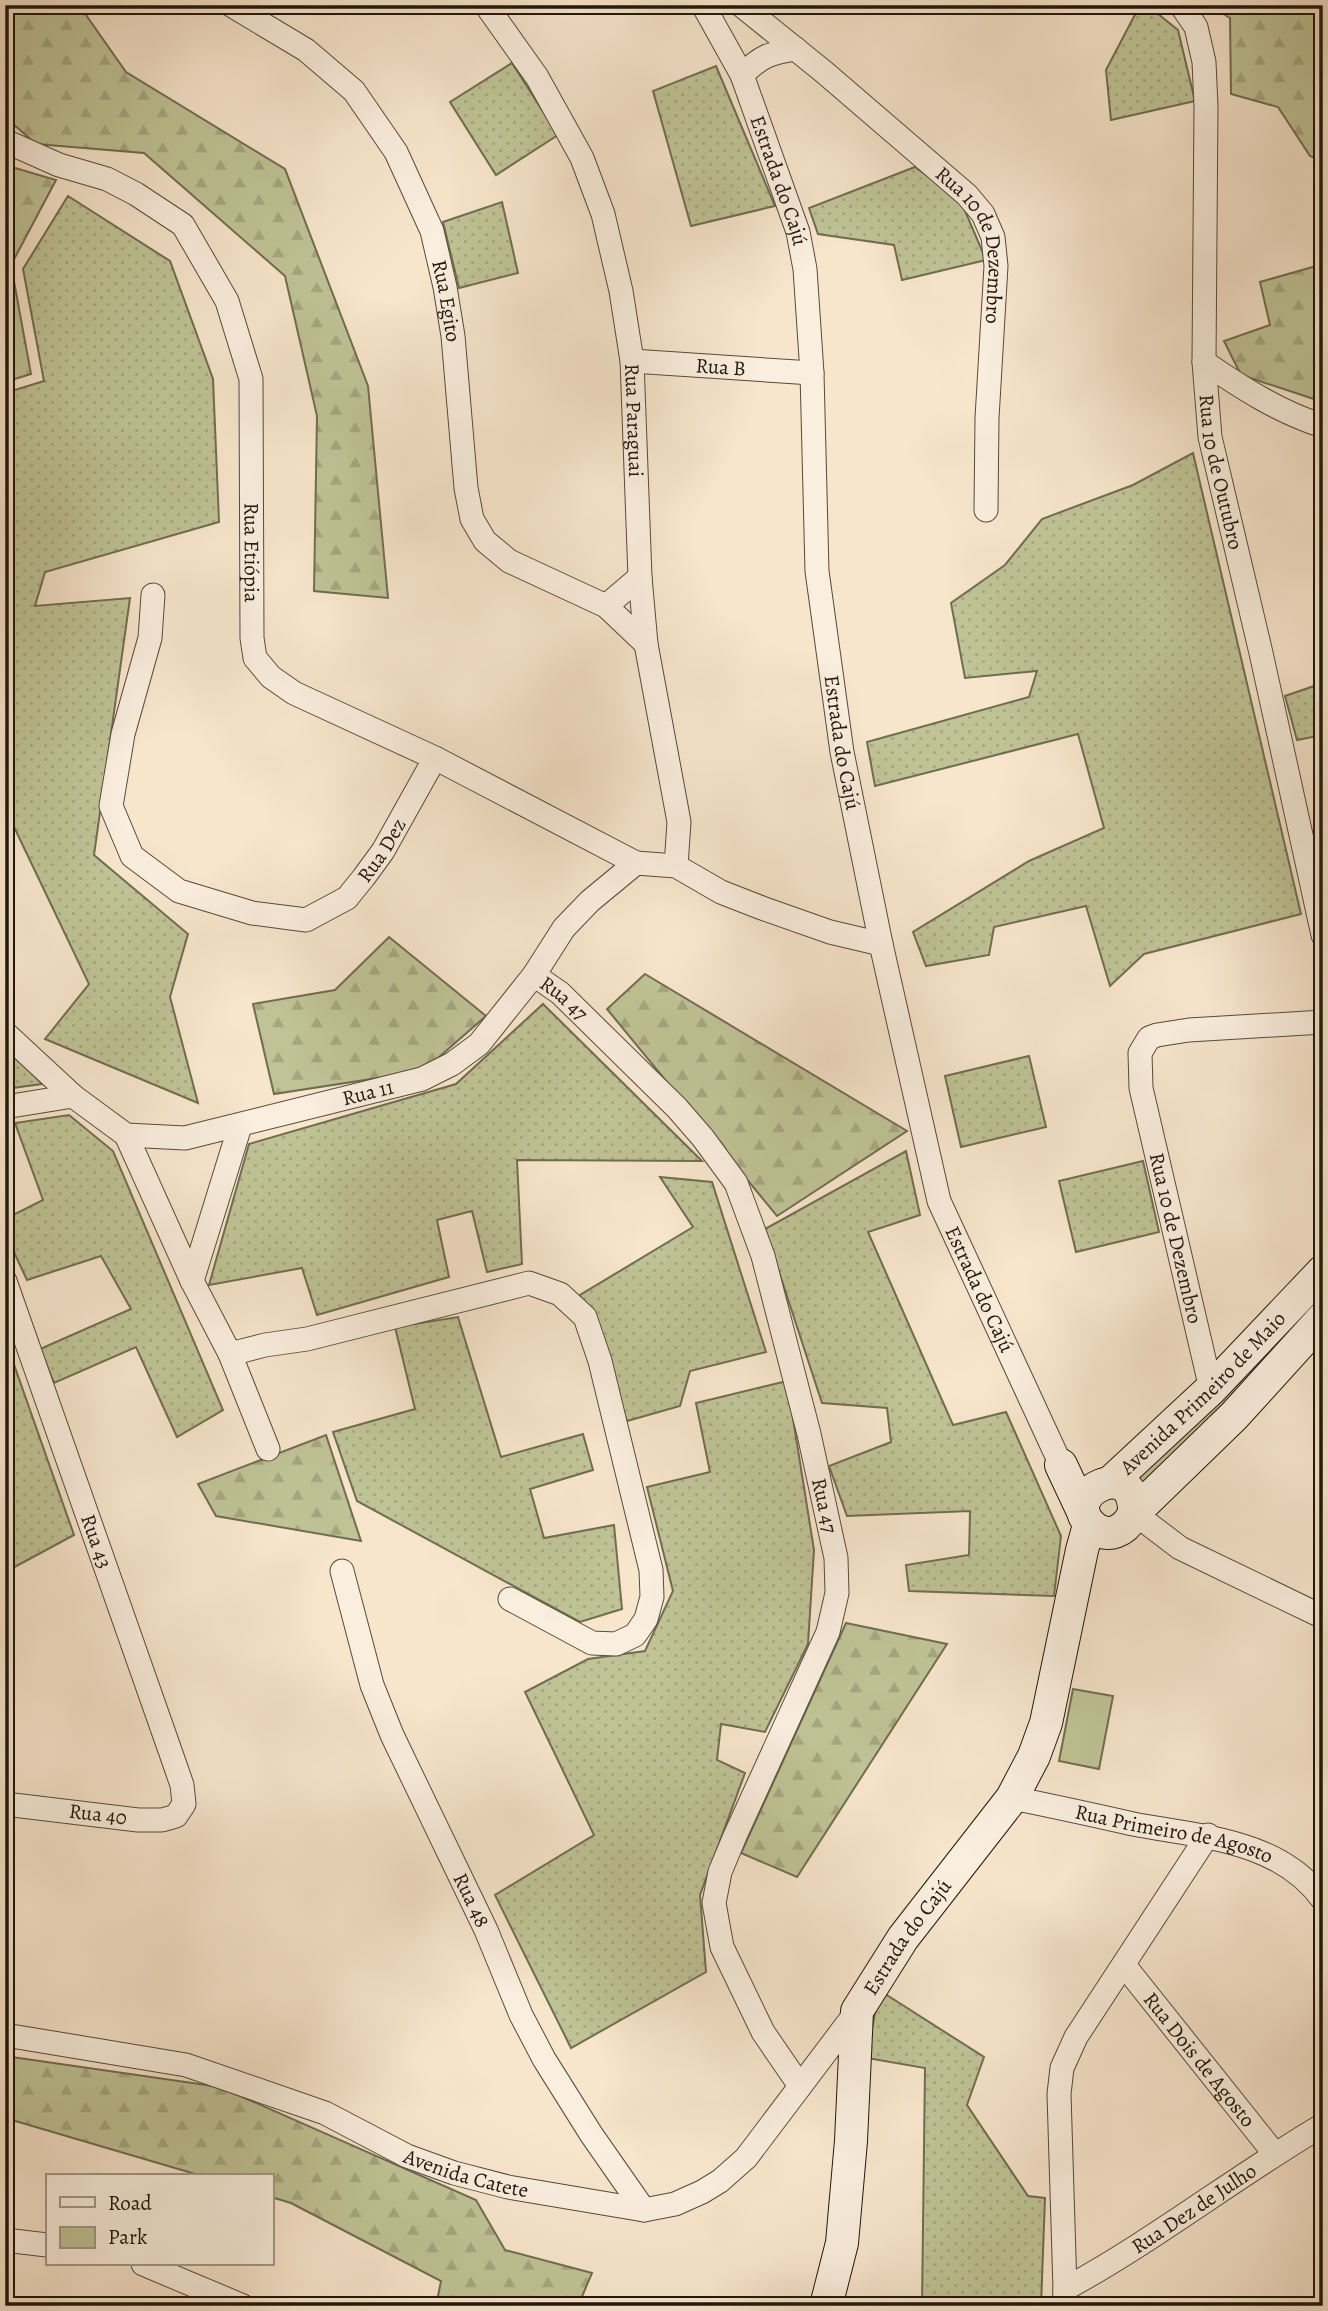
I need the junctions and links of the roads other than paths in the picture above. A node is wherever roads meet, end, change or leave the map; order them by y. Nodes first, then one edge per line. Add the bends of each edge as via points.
1 (231, 5) edge
2 (486, 5) edge
3 (703, 5) edge
4 (741, 5) edge
5 (1181, 5) edge
6 (796, 49) junction
7 (743, 75) junction
8 (5, 141) edge
9 (632, 360) junction
10 (1205, 362) junction
11 (811, 373) junction
12 (1323, 426) edge
13 (986, 510) dead end
14 (640, 577) junction
15 (153, 595) dead end
16 (606, 606) junction
17 (646, 644) junction
18 (435, 758) junction
19 (636, 863) junction
20 (676, 866) junction
21 (1323, 935) edge
22 (881, 944) junction
23 (534, 975) junction
24 (1323, 1022) edge
25 (5, 1033) edge
26 (73, 1096) junction
27 (5, 1107) edge
28 (240, 1126) junction
29 (126, 1135) junction
30 (1323, 1271) edge
31 (5, 1281) edge
32 (192, 1281) junction
33 (1323, 1318) edge
34 (230, 1354) junction
35 (1211, 1389) junction
36 (268, 1449) dead end
37 (1060, 1465) joint
38 (1105, 1509) junction
39 (342, 1570) dead end
40 (510, 1599) dead end
41 (1323, 1616) edge
42 (1012, 1798) junction
43 (5, 1804) edge
44 (184, 1804) joint
45 (1208, 1835) junction
46 (1323, 1900) edge
47 (1124, 1965) junction
48 (857, 2011) junction
49 (5, 2035) edge
50 (800, 2085) junction
51 (1323, 2125) edge
52 (1274, 2153) junction
53 (645, 2210) junction
54 (5, 2240) edge
55 (46, 2245) edge
56 (148, 2266) edge
57 (1065, 2298) edge
58 (243, 2306) edge
59 (826, 2306) edge

1 - 16 street, Rua Egito via 306,50 355,91 396,152 432,230 445,286 466,488 472,519 485,541 509,561
2 - 9 street, Rua Paraguai via 537,77 582,158 603,214
3 - 7 street, Estrada do Cajú
4 - 6 street, Rua 10 de Dezembro
5 - 10 street, Rua 10 de Outubro via 1196,27 1204,62
6 - 7 street via 772,52
6 - 13 street, Rua 10 de Dezembro via 967,195 983,214 993,237 996,266
7 - 11 street, Estrada do Cajú via 798,232
8 - 18 street, Rua Etiópia via 59,165 107,179 183,225 227,301 251,379 255,658 294,693
9 - 11 street, Rua B
9 - 14 street, Rua Paraguai
10 - 12 street via 1262,400
10 - 21 street, Rua 10 de Outubro via 1210,437
11 - 22 street, Estrada do Cajú via 817,570 842,752
14 - 16 street
14 - 17 street, Rua Paraguai
15 - 18 street, Rua Dez via 150,638 123,734 111,806 132,856 179,891 252,913 306,920 346,898 364,877
16 - 17 street, Rua Egito
17 - 20 street, Rua Paraguai via 679,822
18 - 19 street, Rua Etiópia
19 - 20 street
19 - 23 street, Rua 11 via 565,928
20 - 22 street via 721,892 762,908
22 - 37 street, Estrada do Cajú via 939,1201
23 - 28 street, Rua 11 via 480,1044 452,1065 422,1079
23 - 50 street, Rua 47 via 560,993 677,1108 736,1183 762,1256 809,1434 836,1558 837,1592 828,1632 735,1836 720,1872 714,1903 722,1947 762,2032
24 - 35 street, Rua 10 de Dezembro via 1157,1035 1149,1038 1140,1053 1141,1088
25 - 26 street
26 - 27 street
26 - 29 street
28 - 29 street, Rua 11 via 185,1138
28 - 32 street
29 - 32 street
30 - 35 main road, Avenida Primeiro de Maio
31 - 44 street, Rua 43 via 182,1785
32 - 34 street
33 - 38 main road, Avenida Primeiro de Maio via 1234,1416
34 - 36 street
34 - 40 street via 529,1283 560,1294 585,1317 600,1361 651,1570 653,1597 635,1635 616,1644 592,1643
35 - 38 main road, Avenida Primeiro de Maio
37 - 38 main road, Estrada do Cajú
38 - 41 street
38 - 42 main road, Estrada do Cajú via 1074,1595 1046,1723
39 - 53 street, Rua 48 via 372,1685 387,1723 486,1930 521,2015 584,2124
42 - 45 street, Rua Primeiro de Agosto
42 - 48 main road, Estrada do Cajú via 903,1938
43 - 44 street, Rua 40 via 162,1820 176,1816
45 - 46 street, Rua Primeiro de Agosto via 1259,1851 1292,1868
45 - 47 street
47 - 52 street, Rua Dois de Agosto
47 - 57 street via 1076,2037 1062,2068
48 - 50 street, Avenida Catete
48 - 59 main road, Estrada do Cajú via 842,2243
49 - 53 street, Avenida Catete via 186,2065 325,2113 407,2156 454,2174
50 - 53 street, Avenida Catete via 746,2158 720,2181 675,2204
51 - 52 street, Rua Dez de Julho
52 - 57 street, Rua Dez de Julho
54 - 55 street
56 - 58 street

